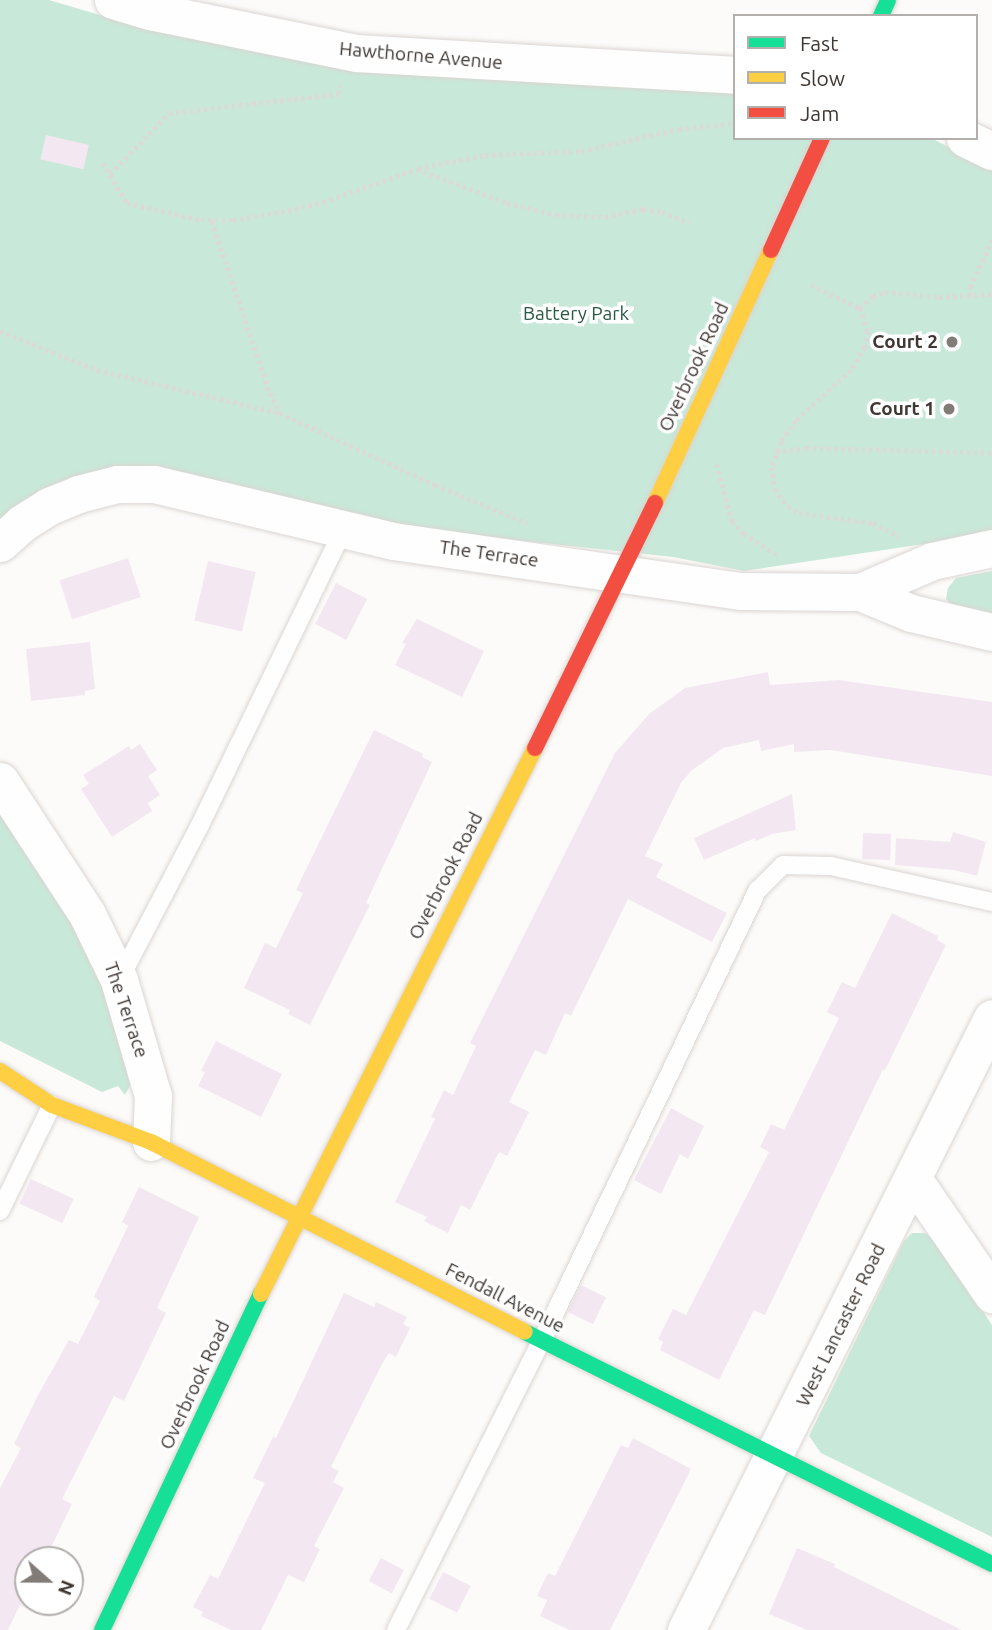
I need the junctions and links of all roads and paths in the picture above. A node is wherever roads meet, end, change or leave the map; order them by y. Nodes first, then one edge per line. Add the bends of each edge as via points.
1 (113, 0) edge
2 (153, 6) edge
3 (733, 75) edge
4 (340, 82) dead end
5 (733, 123) edge
6 (821, 140) edge
7 (969, 140) edge
8 (992, 151) edge
9 (103, 163) dead end
10 (417, 169) junction
11 (110, 174) junction
12 (212, 221) junction
13 (689, 223) dead end
14 (992, 240) edge
15 (811, 285) dead end
16 (992, 294) edge
17 (969, 296) junction
18 (860, 308) junction
19 (0, 331) edge
20 (280, 413) junction
21 (775, 452) junction
22 (992, 453) edge
23 (717, 464) dead end
24 (530, 524) dead end
25 (344, 530) junction
26 (0, 543) edge
27 (904, 543) dead end
28 (992, 548) edge
29 (784, 559) dead end
30 (622, 574) junction
31 (860, 592) junction
32 (992, 632) edge
33 (0, 780) edge
34 (992, 902) edge
35 (120, 980) junction
36 (992, 1018) edge
37 (0, 1071) edge
38 (52, 1105) junction
39 (151, 1142) junction
40 (913, 1179) junction
41 (0, 1211) edge
42 (298, 1218) junction
43 (992, 1294) edge
44 (542, 1340) junction
45 (775, 1456) junction
46 (992, 1564) edge
47 (102, 1630) edge
48 (396, 1630) edge
49 (686, 1630) edge

1 - 2 street, Hawthorne Avenue
2 - 3 street, Hawthorne Avenue via 357,53
4 - 11 path via 338,93 169,113
5 - 10 path via 679,129 581,151 485,155
6 - 30 street, Overbrook Road
7 - 8 street
9 - 11 path
10 - 12 path via 323,202 252,218
10 - 13 path via 507,203 556,215 605,216 643,209
11 - 12 path via 127,203
12 - 20 path
14 - 17 path
15 - 18 path
16 - 17 path
17 - 18 path via 885,292
18 - 21 path via 869,331 859,358 796,421
19 - 20 path via 97,370
20 - 24 path
21 - 22 path via 806,448
21 - 27 path via 775,489 788,506 811,517 873,523
23 - 29 path via 732,521
25 - 26 street, The Terrace via 166,486 117,484 49,506
25 - 30 street, The Terrace
25 - 35 lane
28 - 31 street via 932,561
30 - 31 street, The Terrace via 740,591
30 - 42 street, Overbrook Road
31 - 32 street, The Terrace via 911,613
33 - 35 street, The Terrace via 88,914
34 - 44 lane via 831,866 783,865 758,890
35 - 39 street, The Terrace via 153,1096
36 - 40 street, West Lancaster Road
37 - 38 street, Fendall Avenue
38 - 39 street, Fendall Avenue
38 - 41 lane
39 - 42 street, Fendall Avenue
40 - 43 street
40 - 45 street, West Lancaster Road
42 - 44 street, Fendall Avenue
42 - 47 street, Overbrook Road
44 - 45 street, Fendall Avenue
44 - 48 lane
45 - 46 street, Fendall Avenue
45 - 49 street, West Lancaster Road

